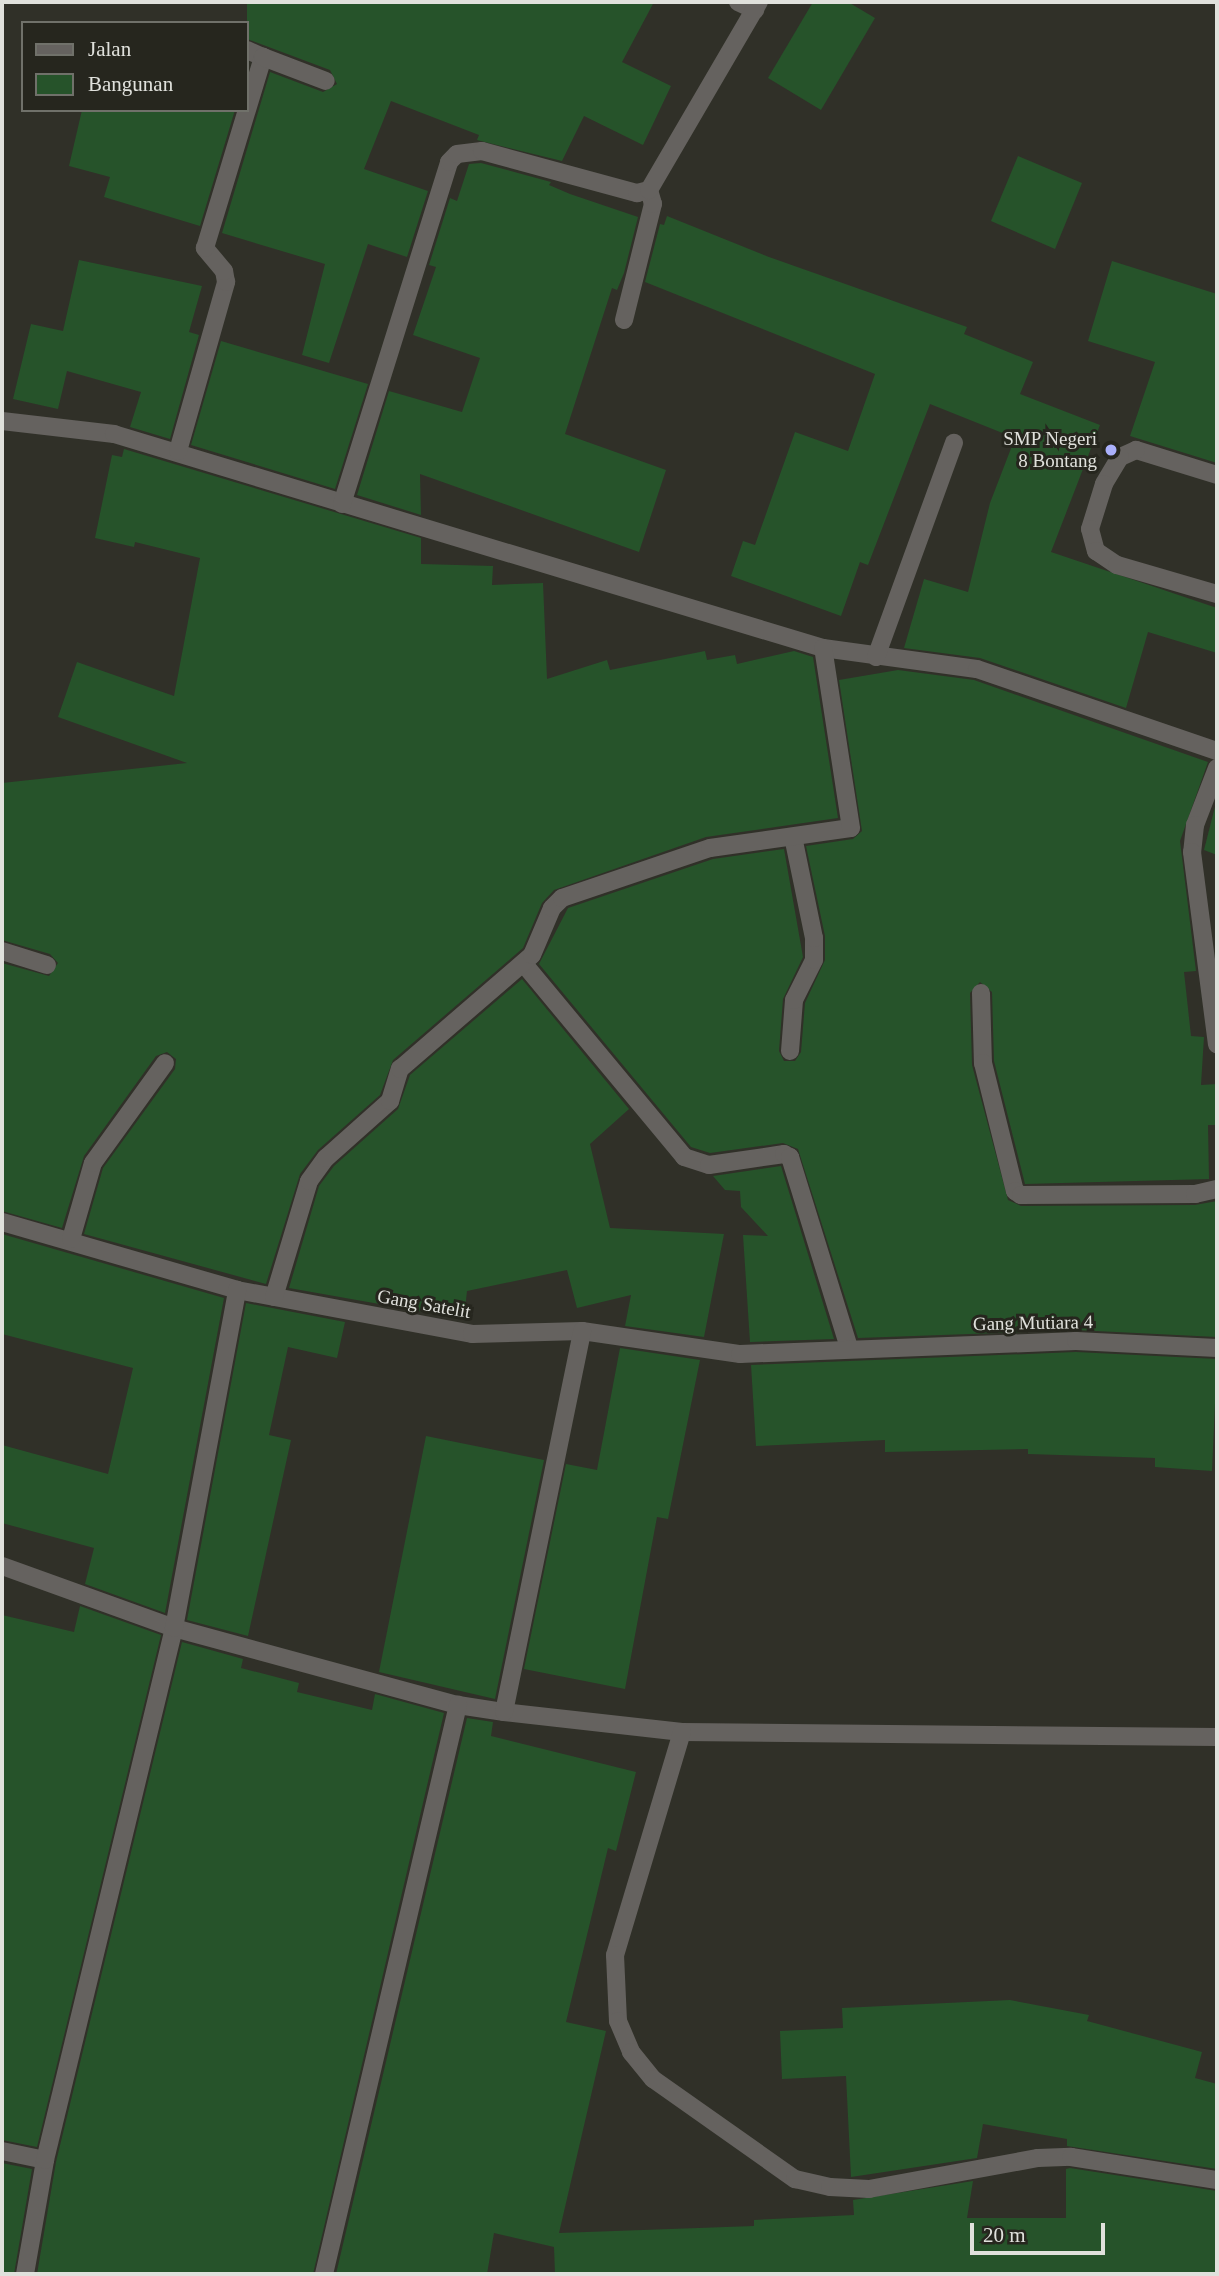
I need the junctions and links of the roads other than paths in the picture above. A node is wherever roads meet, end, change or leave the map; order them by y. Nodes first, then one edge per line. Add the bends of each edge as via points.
1 (738, 2) edge
2 (757, 6) edge
3 (255, 53) edge
4 (248, 80) edge
5 (326, 81) dead end
6 (240, 112) edge
7 (649, 190) junction
8 (624, 320) dead end
9 (2, 421) edge
10 (954, 443) dead end
11 (178, 451) junction
12 (1217, 475) edge
13 (342, 504) junction
14 (1217, 594) edge
15 (823, 648) junction
16 (876, 657) junction
17 (1217, 751) edge
18 (1217, 768) edge
19 (793, 836) junction
20 (2, 951) edge
21 (524, 964) junction
22 (47, 965) dead end
23 (981, 993) dead end
24 (1217, 1044) edge
25 (790, 1051) dead end
26 (165, 1063) dead end
27 (1217, 1189) edge
28 (2, 1222) edge
29 (71, 1238) junction
30 (237, 1290) junction
31 (274, 1297) junction
32 (582, 1331) junction
33 (849, 1348) junction
34 (1217, 1348) edge
35 (2, 1566) edge
36 (174, 1628) junction
37 (458, 1705) junction
38 (504, 1712) junction
39 (682, 1732) junction
40 (1217, 1737) edge
41 (2, 2151) edge
42 (45, 2160) junction
43 (1217, 2180) edge
44 (25, 2274) edge
45 (324, 2274) edge

1 - 2 street
2 - 7 street
3 - 4 street
3 - 5 street
6 - 11 street via 205,248 224,271 226,282
7 - 8 street via 653,204
7 - 13 street via 636,192 482,151 457,153 449,162
9 - 11 street via 80,428
10 - 16 street
11 - 13 street
12 - 14 street via 1136,450 1120,457 1104,484 1090,529 1096,551 1117,565
13 - 15 street
15 - 16 street
15 - 19 street via 853,820 848,831
16 - 17 street via 977,669
18 - 24 street via 1192,833 1192,852
19 - 21 street via 710,848 562,898 552,908 539,945
19 - 25 street via 814,939 814,960 794,1000
20 - 22 street
21 - 31 street via 400,1069 390,1101 326,1158 300,1203
21 - 33 street via 684,1157 709,1165 784,1154 790,1157
23 - 27 street via 983,1063 1014,1191 1021,1195 1182,1194
26 - 29 street via 93,1163
28 - 29 street, Gang Satelit
29 - 30 street, Gang Satelit
30 - 31 street, Gang Satelit
30 - 36 street
31 - 32 street, Gang Satelit via 472,1334
32 - 33 street, Gang Satelit via 740,1354
32 - 38 street
33 - 34 street, Gang Mutiara 4 via 1076,1341
35 - 36 street
36 - 37 street
36 - 42 street
37 - 38 street
37 - 45 street
38 - 39 street
39 - 40 street
39 - 43 street via 615,1955 618,2021 631,2052 653,2079 795,2179 830,2187 869,2189 1038,2158 1071,2157
41 - 42 street
42 - 44 street

